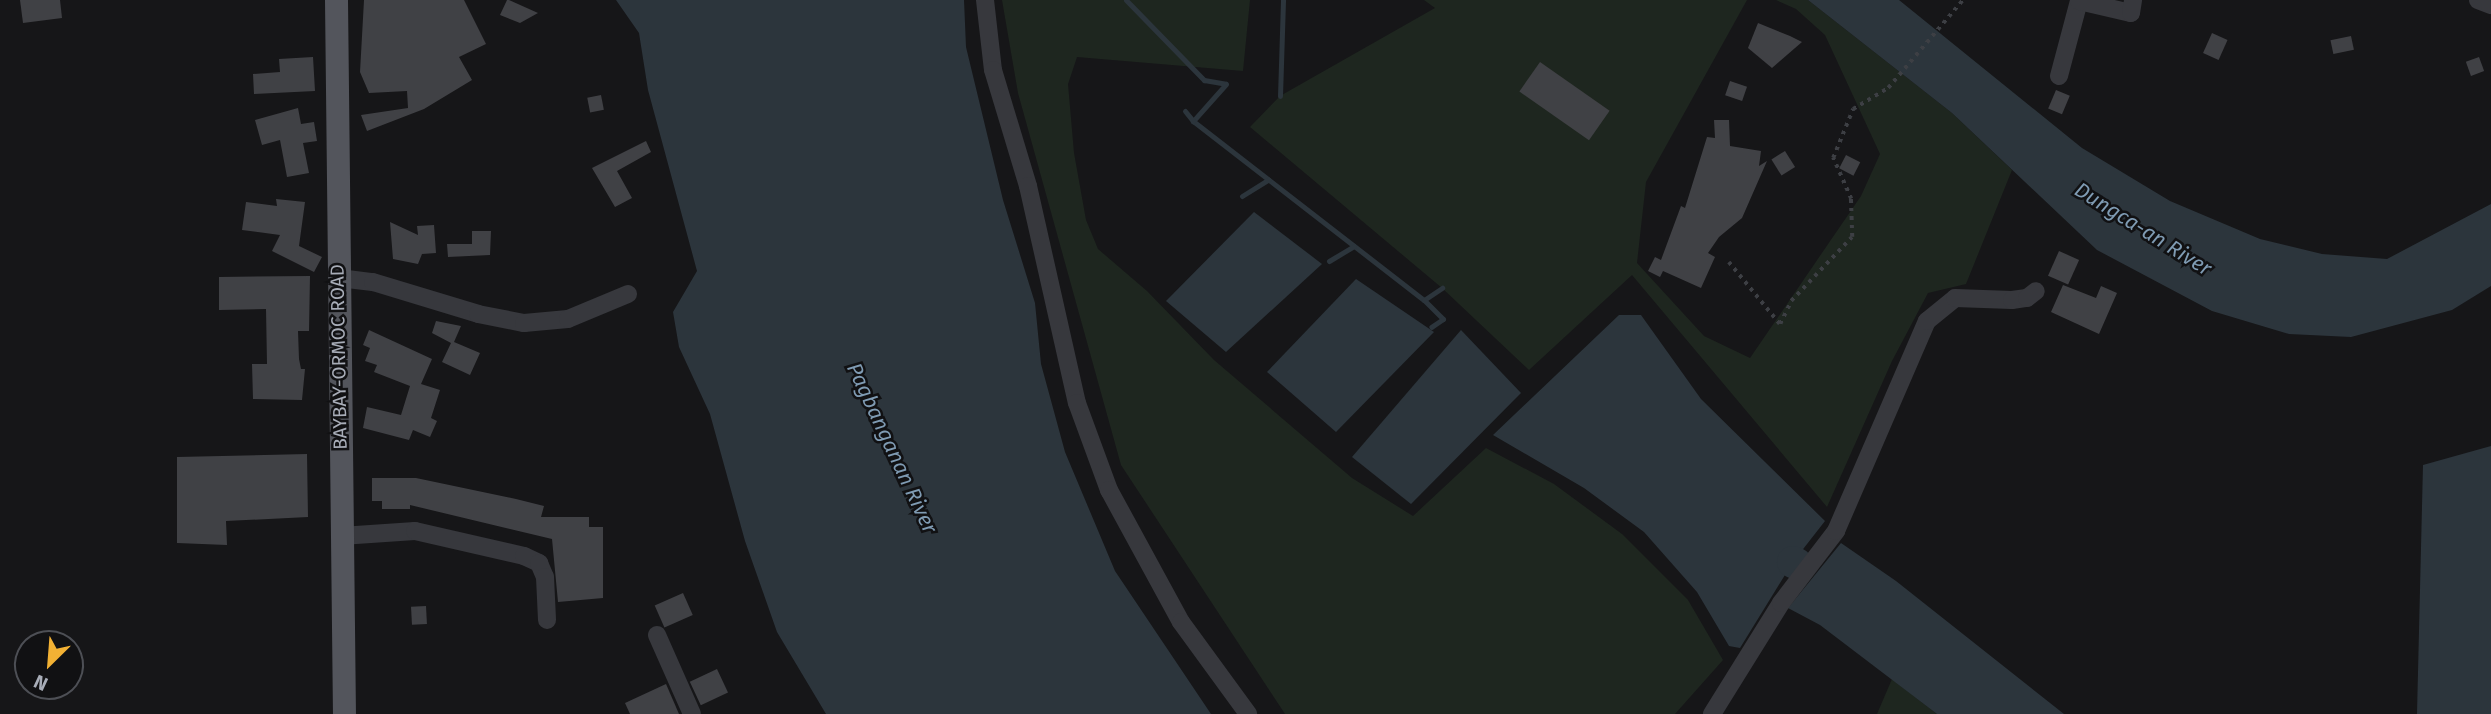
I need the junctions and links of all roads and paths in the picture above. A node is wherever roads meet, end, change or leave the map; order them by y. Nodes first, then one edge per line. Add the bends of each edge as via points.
1 (336, 0) edge
2 (985, 0) edge
3 (1963, 0) edge
4 (2133, 0) edge
5 (2478, 0) edge
6 (2491, 5) edge
7 (2059, 76) dead end
8 (1729, 262) dead end
9 (339, 278) junction
10 (2036, 291) dead end
11 (628, 294) dead end
12 (341, 536) junction
13 (547, 620) dead end
14 (657, 635) dead end
15 (344, 714) edge
16 (692, 714) edge
17 (1248, 714) edge
18 (1712, 714) edge

1 - 9 main road, BAYBAY-ORMOC ROAD
2 - 17 street via 993,70 1028,186 1077,403 1109,491 1181,622
3 - 8 path via 1888,88 1853,109 1833,158 1851,199 1852,237 1791,301 1780,324
4 - 7 street via 2131,13 2078,1
5 - 6 street
9 - 11 street via 373,282 524,323 568,319
9 - 12 main road, BAYBAY-ORMOC ROAD
10 - 18 street via 2012,300 1955,298 1927,321 1836,531 1781,603
12 - 13 street via 415,531 524,556 539,563 545,577
12 - 15 main road, BAYBAY-ORMOC ROAD
14 - 16 street

